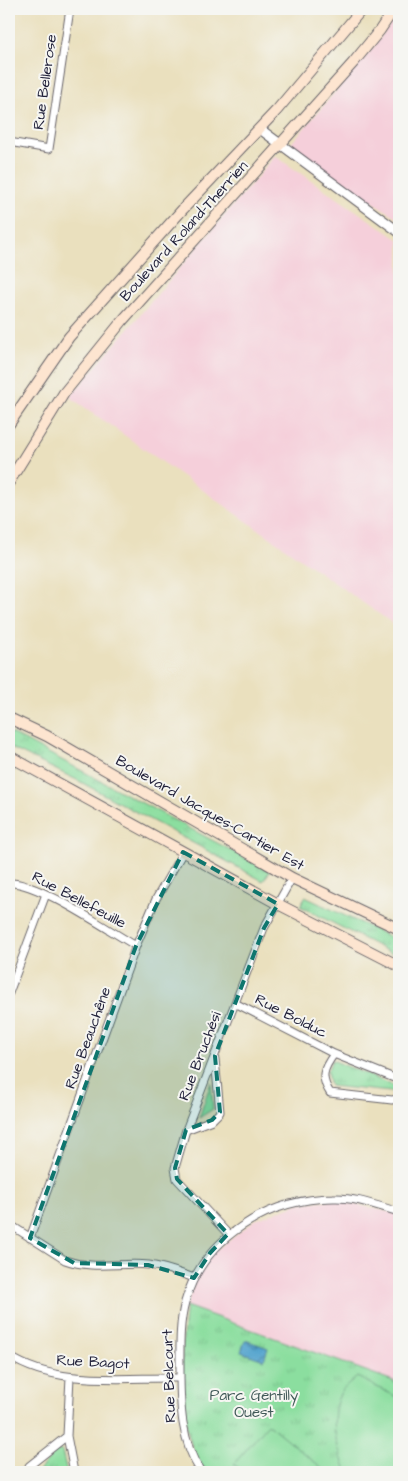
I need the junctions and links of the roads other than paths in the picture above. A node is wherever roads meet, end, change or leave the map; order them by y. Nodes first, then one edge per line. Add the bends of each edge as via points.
1 (70, 9) edge
2 (362, 9) edge
3 (394, 9) edge
4 (260, 129) junction
5 (9, 142) edge
6 (280, 146) junction
7 (399, 232) edge
8 (9, 424) edge
9 (9, 482) edge
10 (9, 718) edge
11 (12, 757) edge
12 (9, 768) edge
13 (183, 852) junction
14 (292, 878) junction
15 (9, 883) edge
16 (46, 894) junction
17 (278, 904) junction
18 (399, 929) edge
19 (136, 946) junction
20 (399, 966) edge
21 (9, 994) edge
22 (235, 1003) junction
23 (334, 1054) junction
24 (215, 1056) junction
25 (399, 1080) edge
26 (399, 1098) edge
27 (186, 1130) junction
28 (399, 1212) edge
29 (9, 1224) edge
30 (228, 1234) junction
31 (30, 1238) junction
32 (194, 1278) junction
33 (9, 1356) edge
34 (70, 1377) junction
35 (180, 1378) junction
36 (67, 1436) junction
37 (28, 1472) edge
38 (74, 1472) edge
39 (201, 1472) edge

1 - 5 street, Rue Bellerose via 50,149
2 - 4 main road, Boulevard Roland-Therrien
3 - 6 main road, Boulevard Roland-Therrien via 375,36
4 - 6 street
4 - 8 main road, Boulevard Roland-Therrien via 69,336
6 - 7 street
6 - 9 main road, Boulevard Roland-Therrien via 123,320 64,392
10 - 14 main road, Boulevard Jacques-Cartier Est via 47,736
11 - 12 street
11 - 13 main road
13 - 17 main road
13 - 19 street, Rue Beauchêne via 156,899
14 - 17 street, Rue Bruchési
14 - 18 main road, Boulevard Jacques-Cartier Est
15 - 16 street, Rue Bellefeuille via 16,882
16 - 19 street, Rue Bellefeuille
16 - 21 street
17 - 20 main road
17 - 22 street, Rue Bruchési via 264,928
19 - 31 street, Rue Beauchêne
22 - 23 street, Rue Bolduc
22 - 24 street, Rue Bruchési
23 - 25 street, Rue Bolduc
23 - 26 street, Rue Bolduc via 325,1066 323,1082 330,1093 392,1100
24 - 27 street, Rue Bruchési
24 - 27 street via 220,1112 212,1120
27 - 30 street, Rue Bruchési via 175,1168 177,1179
28 - 30 street, Rue Belcourt via 334,1198 300,1201 254,1218
29 - 31 street
30 - 32 street, Rue Belcourt via 210,1253
31 - 32 street via 74,1263 89,1266 148,1265
32 - 35 street, Rue Belcourt via 181,1318
33 - 34 street, Rue Bagot via 26,1367
34 - 35 street, Rue Bagot
34 - 36 street
35 - 39 street, Rue Belcourt via 180,1407 186,1437
36 - 37 street via 29,1466
36 - 38 street

